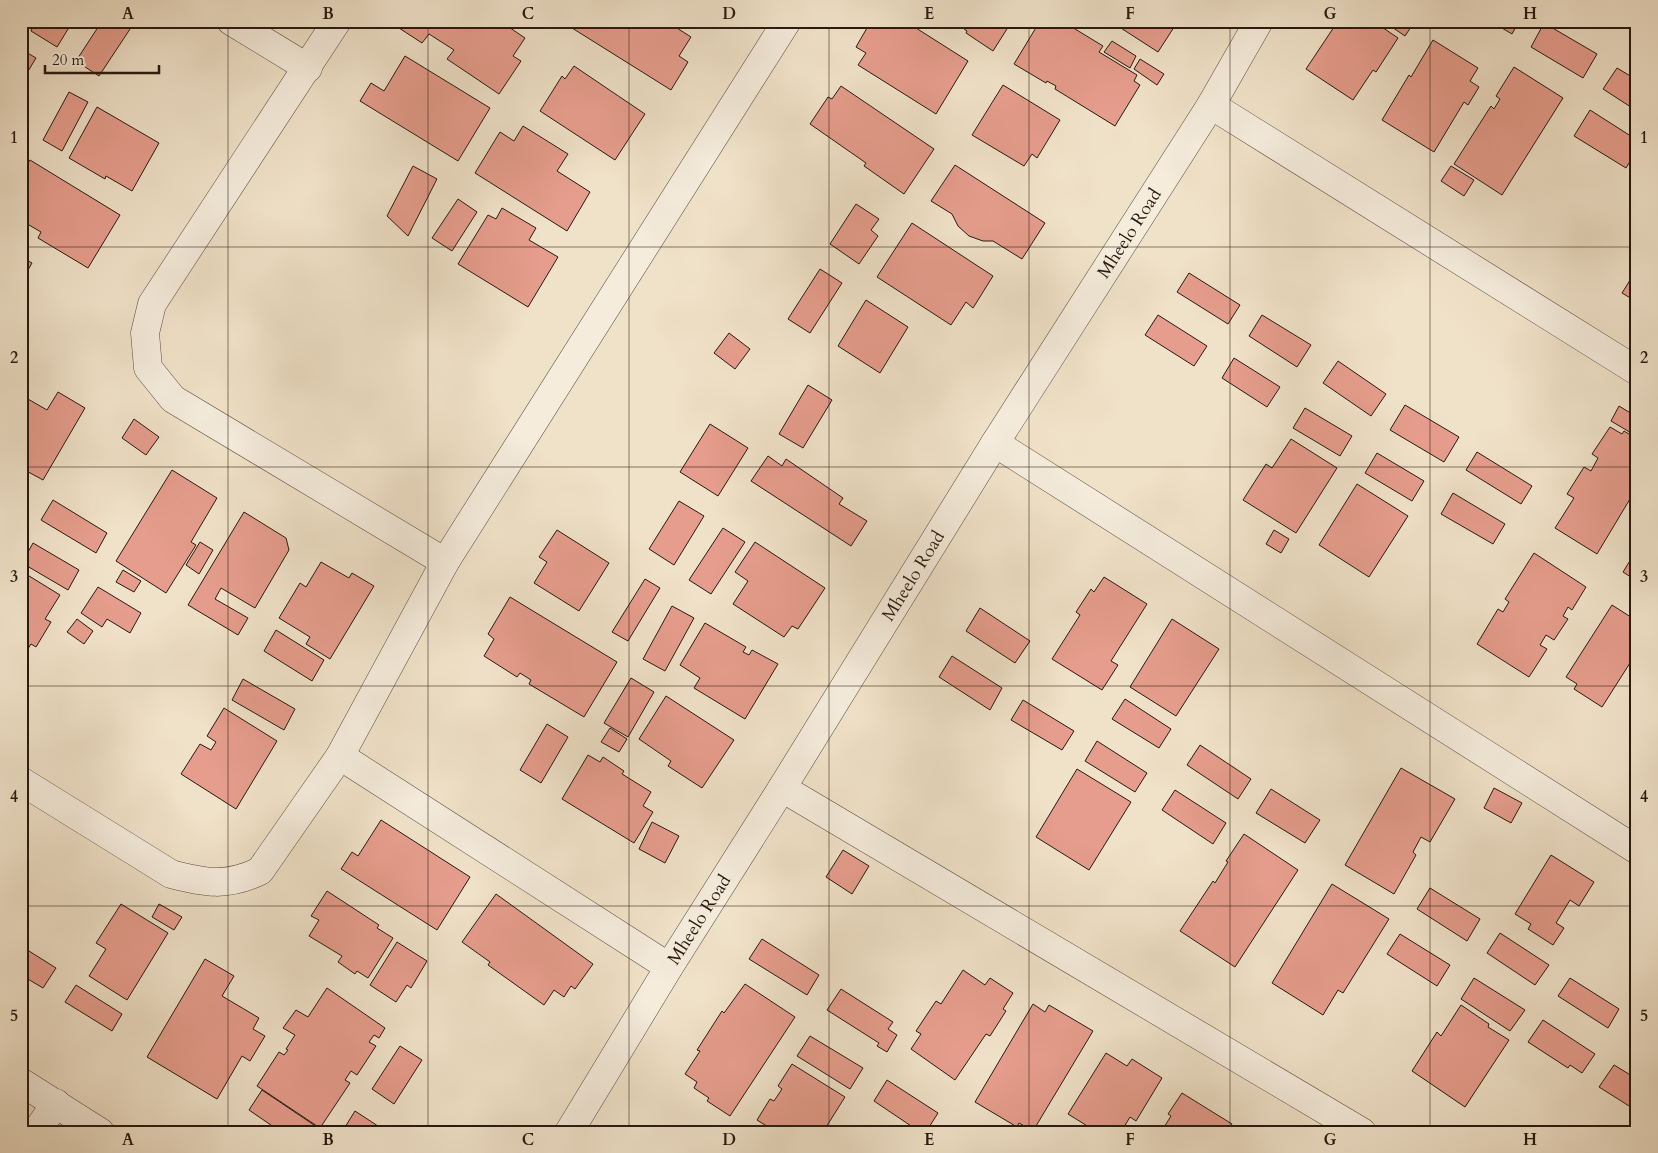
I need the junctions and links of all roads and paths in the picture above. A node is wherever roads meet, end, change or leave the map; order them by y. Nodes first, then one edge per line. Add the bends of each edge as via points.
1 (231, 21) edge
2 (337, 21) edge
3 (788, 21) edge
4 (1259, 21) edge
5 (308, 68) junction
6 (1211, 105) junction
7 (1637, 371) edge
8 (996, 443) junction
9 (445, 562) junction
10 (340, 756) junction
11 (21, 781) edge
12 (782, 788) junction
13 (1637, 850) edge
14 (669, 967) junction
15 (21, 1082) edge
16 (56, 1103) junction
17 (578, 1129) edge
18 (36, 1132) edge
19 (100, 1132) edge
20 (1362, 1132) edge

1 - 5 street
2 - 5 street
3 - 9 street
4 - 6 street, Mheelo Road
5 - 9 street via 152,304 145,333 148,368 173,399
6 - 7 street
6 - 8 street, Mheelo Road
8 - 12 street, Mheelo Road
8 - 13 street
9 - 10 street
10 - 11 street via 260,871 243,879 221,882 198,881 171,874
10 - 14 street
12 - 14 street, Mheelo Road
12 - 20 street
14 - 17 street, Mheelo Road
15 - 16 street
16 - 18 street
16 - 19 street

